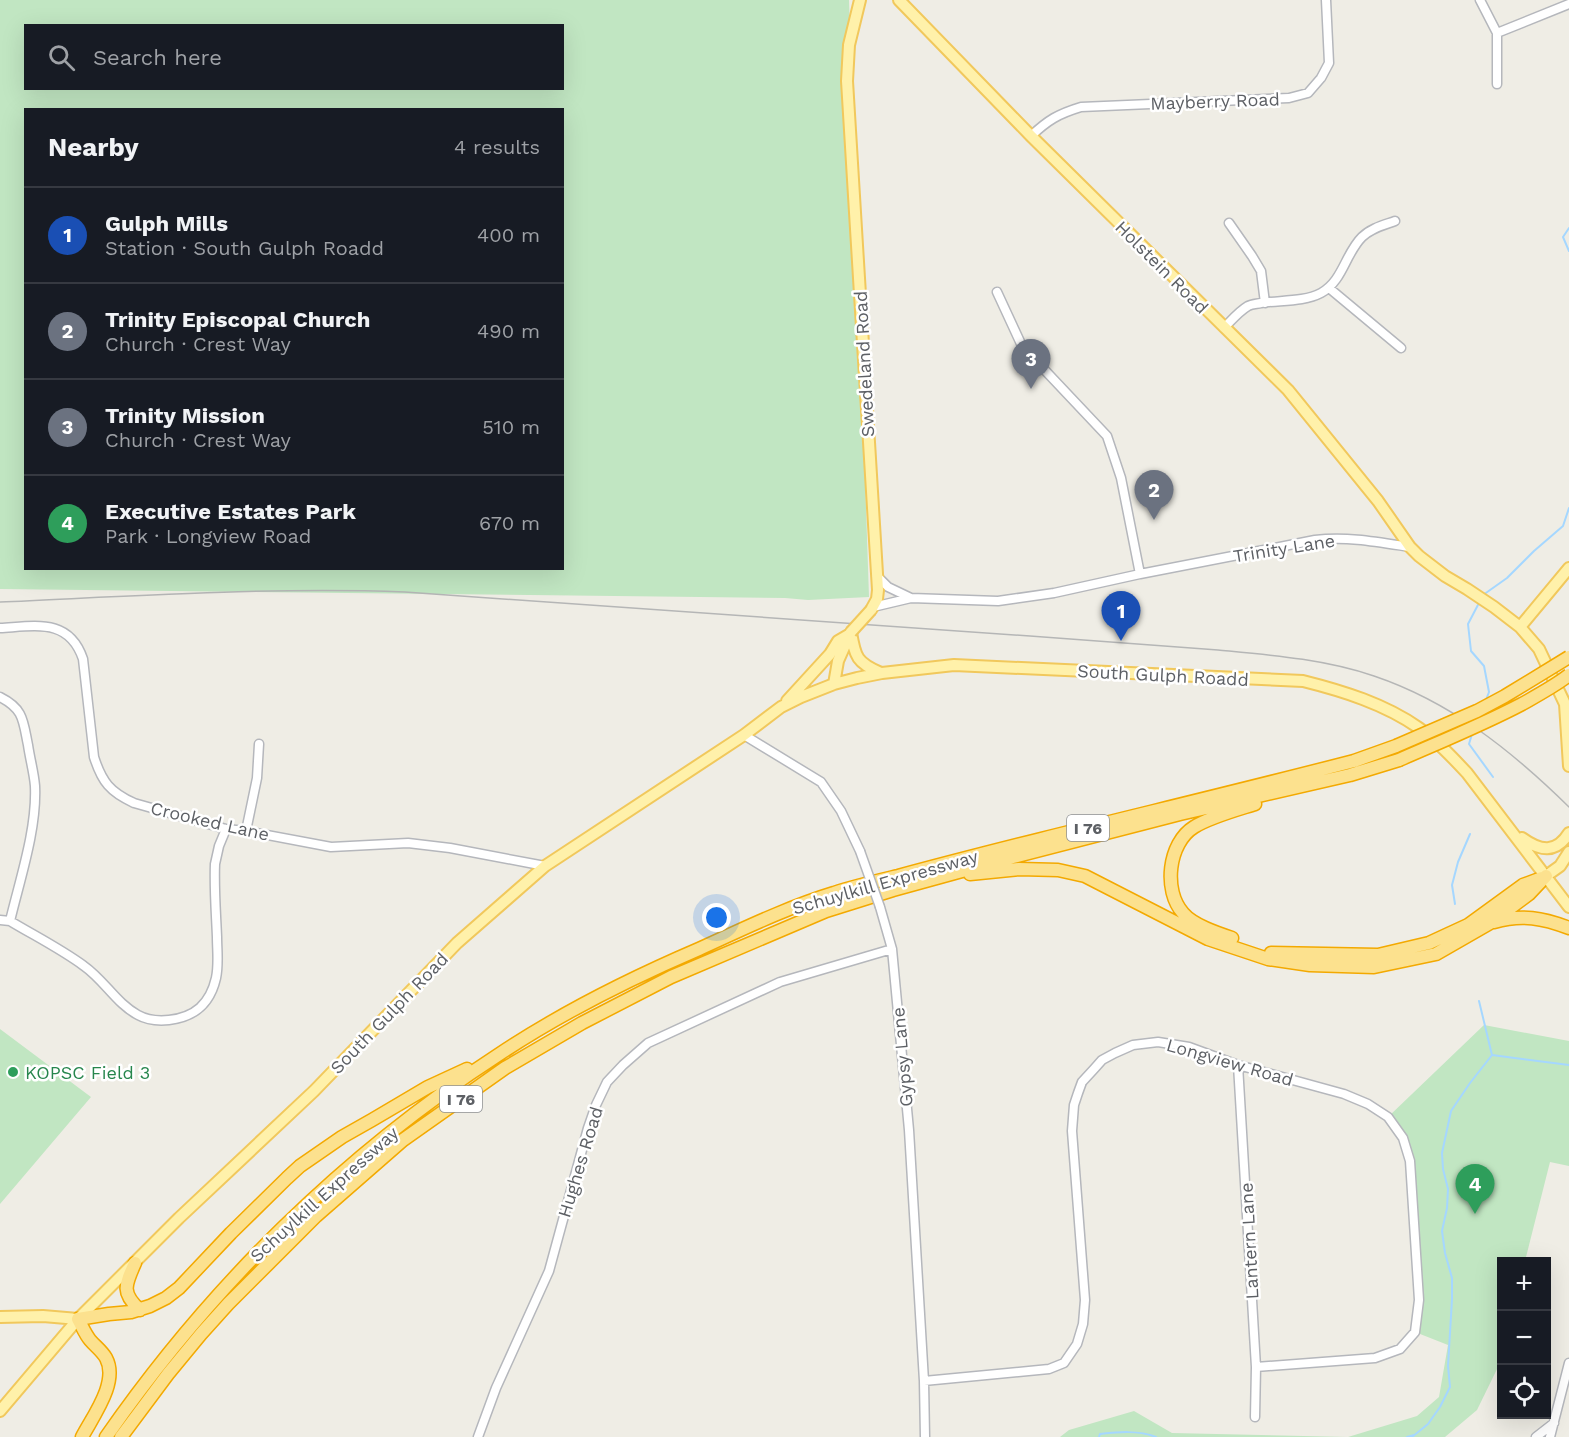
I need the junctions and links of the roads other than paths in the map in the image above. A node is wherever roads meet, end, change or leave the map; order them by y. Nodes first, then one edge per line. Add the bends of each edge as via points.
1 (860, 0) edge
2 (899, 0) edge
3 (1326, 0) edge
4 (1480, 0) edge
5 (1569, 4) edge
6 (1497, 33) junction
7 (1497, 84) dead end
8 (1031, 136) junction
9 (1395, 220) dead end
10 (1228, 223) dead end
11 (1329, 288) junction
12 (997, 292) dead end
13 (1264, 303) junction
14 (1224, 328) junction
15 (1401, 348) dead end
16 (1410, 547) junction
17 (1569, 568) edge
18 (1140, 574) junction
19 (877, 576) junction
20 (911, 598) junction
21 (872, 608) junction
22 (1520, 627) junction
23 (0, 628) edge
24 (850, 633) junction
25 (830, 654) junction
26 (1569, 657) edge
27 (882, 674) junction
28 (1569, 675) edge
29 (834, 684) junction
30 (0, 697) edge
31 (781, 707) junction
32 (744, 735) junction
33 (259, 744) dead end
34 (1569, 766) edge
35 (1320, 782) junction
36 (226, 829) junction
37 (246, 831) junction
38 (1513, 831) junction
39 (1569, 833) edge
40 (1569, 852) edge
41 (544, 866) junction
42 (1546, 876) junction
43 (893, 890) junction
44 (1569, 907) edge
45 (0, 920) edge
46 (10, 921) junction
47 (1490, 923) junction
48 (1569, 928) edge
49 (892, 949) junction
50 (499, 1054) junction
51 (1239, 1065) junction
52 (135, 1263) junction
53 (140, 1310) junction
54 (0, 1317) edge
55 (78, 1319) junction
56 (1569, 1363) edge
57 (1256, 1367) junction
58 (924, 1381) junction
59 (0, 1411) edge
60 (1255, 1417) dead end
61 (1554, 1423) junction
62 (82, 1437) edge
63 (106, 1437) edge
64 (121, 1437) edge
65 (478, 1437) edge
66 (925, 1437) edge
67 (1536, 1437) edge
68 (1550, 1437) edge

1 - 19 main road, Swedeland Road via 849,45 847,81
2 - 8 main road, Holstein Road
3 - 8 street, Mayberry Road via 1329,63 1308,93 1289,98 1081,107 1060,113
4 - 6 street
5 - 6 street
6 - 7 street
8 - 14 main road, Holstein Road
9 - 11 street via 1362,237
10 - 13 street via 1261,272
11 - 13 street via 1304,298
11 - 15 street
12 - 18 street via 1022,346 1107,436
13 - 14 street via 1250,305
14 - 16 main road, Holstein Road via 1288,390
16 - 18 street, Trinity Lane via 1335,538
16 - 22 main road
17 - 22 main road
18 - 20 street, Trinity Lane via 1054,593 998,600
19 - 20 street via 888,587
19 - 21 main road, Swedeland Road
20 - 21 street, Trinity Lane
21 - 24 main road, bridge
22 - 34 main road via 1539,649 1565,704
23 - 36 street, Crooked Lane via 53,628 73,638 80,648 94,757 111,790 134,803
24 - 25 main road
24 - 27 main road via 860,662
24 - 29 main road via 838,661
25 - 29 main road via 828,671
25 - 31 main road
26 - 50 highway, Schuylkill Expressway / I 76, bridge via 1477,711 1354,761 835,892 780,912 588,1001
27 - 29 main road, South Gulph Roadd
27 - 38 main road, South Gulph Roadd via 954,665 1303,681 1367,700 1419,728 1467,773
28 - 35 highway, Schuylkill Expressway / I 76, bridge via 1505,713 1456,736 1399,760
29 - 31 main road, South Gulph Road
30 - 46 street via 19,710 35,785 33,829
31 - 32 main road, South Gulph Road
32 - 41 main road, South Gulph Road
32 - 49 street, Gypsy Lane, bridge via 821,782 841,811 860,851
33 - 37 street via 257,778
35 - 42 highway via 1221,815 1183,836 1171,875 1174,898 1183,914 1209,930 1271,953 1378,955 1429,944 1467,925 1523,885
35 - 43 highway, Schuylkill Expressway / I 76 via 1179,814
36 - 37 street, Crooked Lane
36 - 46 street via 215,864 215,982 204,1003 185,1017 156,1020 136,1014 96,975
37 - 41 street, Crooked Lane via 331,847 408,843
38 - 39 main road via 1531,844 1547,849 1563,842
38 - 42 main road
40 - 42 main road via 1560,866
41 - 52 main road, South Gulph Road via 457,943 314,1091
42 - 44 main road
42 - 47 highway
43 - 47 highway via 968,875 1019,869 1058,870 1085,876 1208,939 1268,959 1310,965 1374,968 1436,954
43 - 64 highway, Schuylkill Expressway / I 76 via 826,911 671,977 505,1068 403,1140 316,1216 228,1304
45 - 46 street
47 - 48 highway via 1534,917
49 - 58 street, Gypsy Lane via 909,1130
49 - 65 street, Hughes Road via 780,982 648,1043 607,1082 588,1128 549,1271
50 - 53 highway via 429,1087 315,1155 287,1178 179,1288
50 - 63 highway, Schuylkill Expressway / I 76 via 354,1162 272,1238 159,1364
51 - 57 street, Lantern Lane
51 - 57 street, Longview Road via 1344,1094 1388,1117 1402,1138 1410,1161 1419,1300 1415,1332 1400,1349 1375,1358
51 - 58 street, Longview Road via 1189,1047 1158,1042 1133,1045 1102,1060 1082,1082 1073,1115 1085,1300 1077,1344 1064,1363 1049,1369
52 - 53 highway via 127,1293
52 - 55 main road, South Gulph Road
53 - 55 highway
54 - 55 main road
55 - 59 main road, South Gulph Road
55 - 62 highway via 105,1356 110,1373 106,1390
56 - 61 street
57 - 60 street, Lantern Lane
58 - 66 street, Gypsy Lane
61 - 67 street
61 - 68 street

